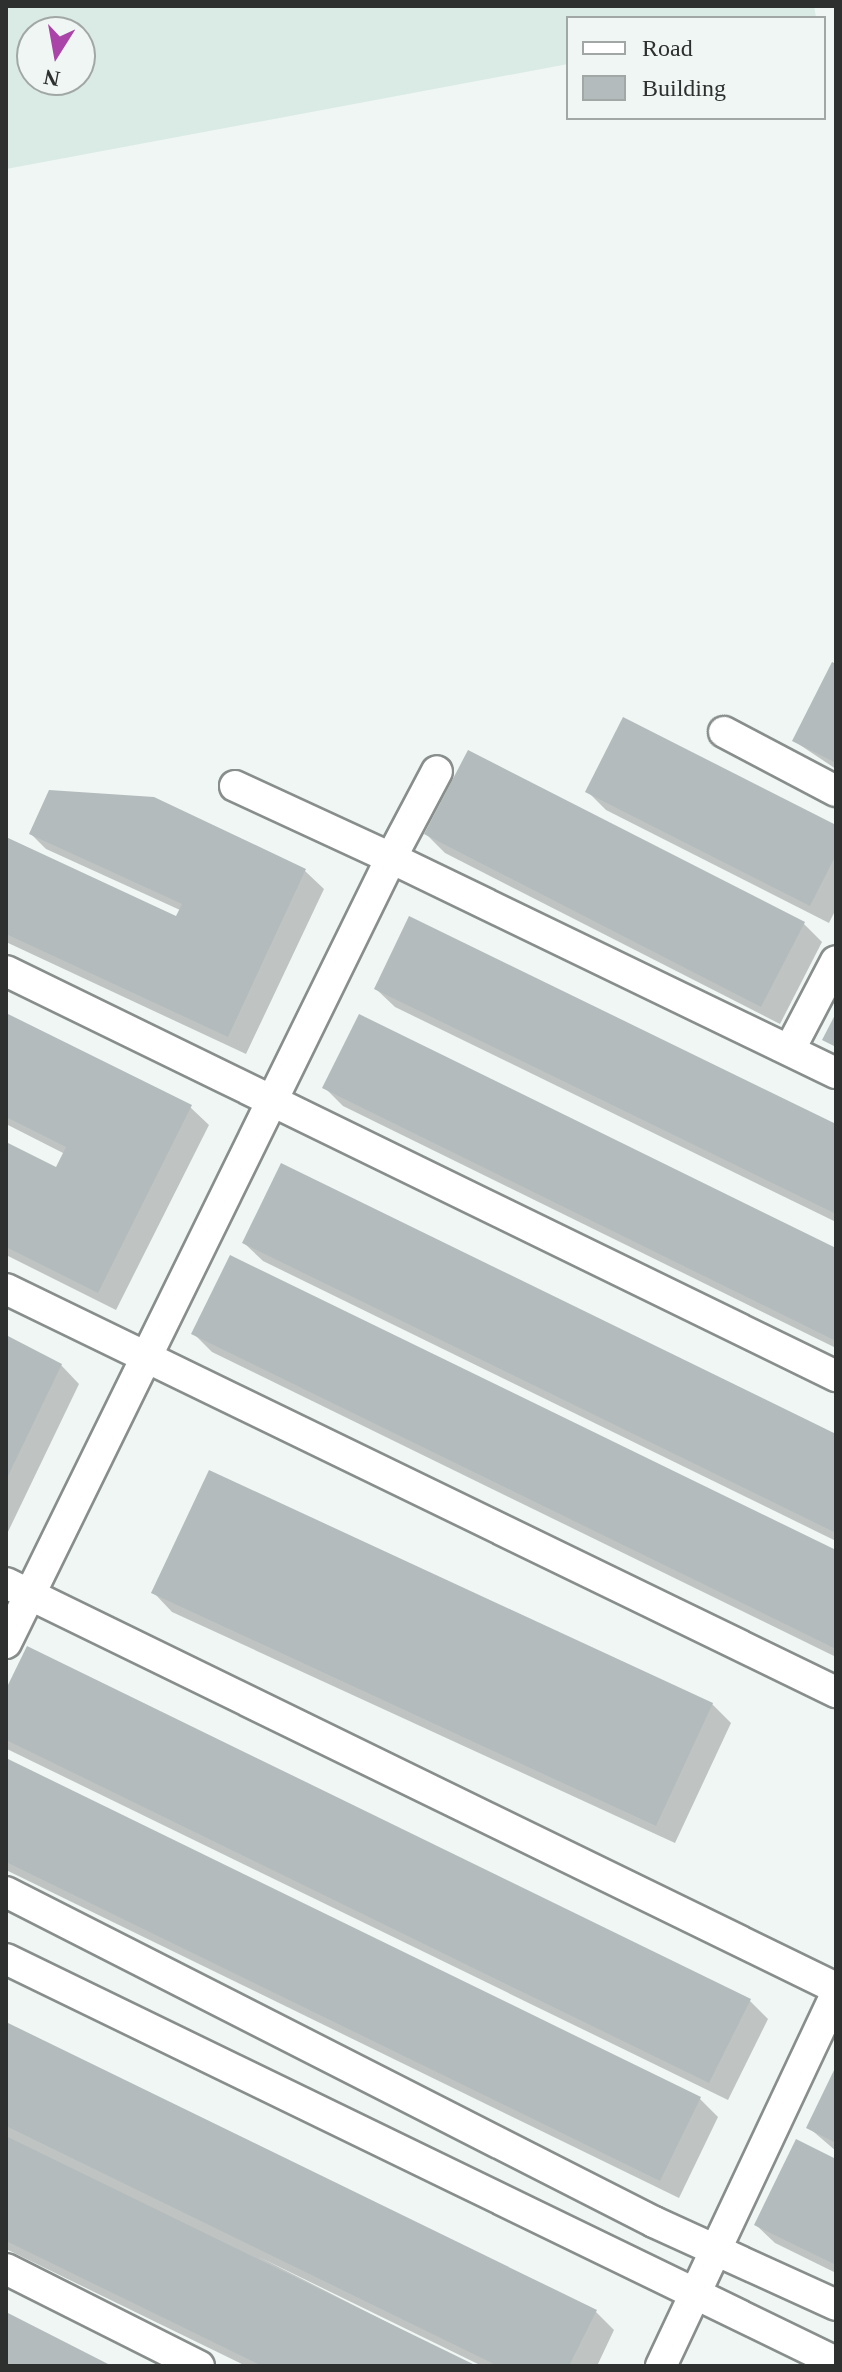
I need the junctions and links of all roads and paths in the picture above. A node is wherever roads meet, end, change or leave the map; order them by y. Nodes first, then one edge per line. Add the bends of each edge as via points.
1 (724, 732) dead end
2 (437, 771) dead end
3 (235, 786) dead end
4 (836, 791) edge
5 (391, 858) junction
6 (836, 961) edge
7 (6, 971) edge
8 (790, 1049) junction
9 (836, 1073) edge
10 (271, 1105) junction
11 (6, 1289) edge
12 (146, 1357) junction
13 (836, 1376) edge
14 (18, 1588) edge
15 (6, 1643) edge
16 (836, 1692) edge
17 (6, 1892) edge
18 (6, 1959) edge
19 (836, 1988) edge
20 (836, 1994) edge
21 (715, 2249) junction
22 (6, 2269) edge
23 (694, 2297) junction
24 (836, 2305) edge
25 (836, 2362) edge
26 (199, 2366) edge
27 (661, 2366) edge

1 - 4 street
2 - 5 street
3 - 5 street
5 - 8 street
5 - 10 street
6 - 8 street
7 - 10 street
8 - 9 street
10 - 12 street
10 - 13 street
11 - 12 street
12 - 14 street
12 - 16 street
14 - 15 street
14 - 19 street
17 - 21 street
18 - 23 street
20 - 21 street
21 - 23 street
21 - 24 street
22 - 26 street
23 - 25 street
23 - 27 street

